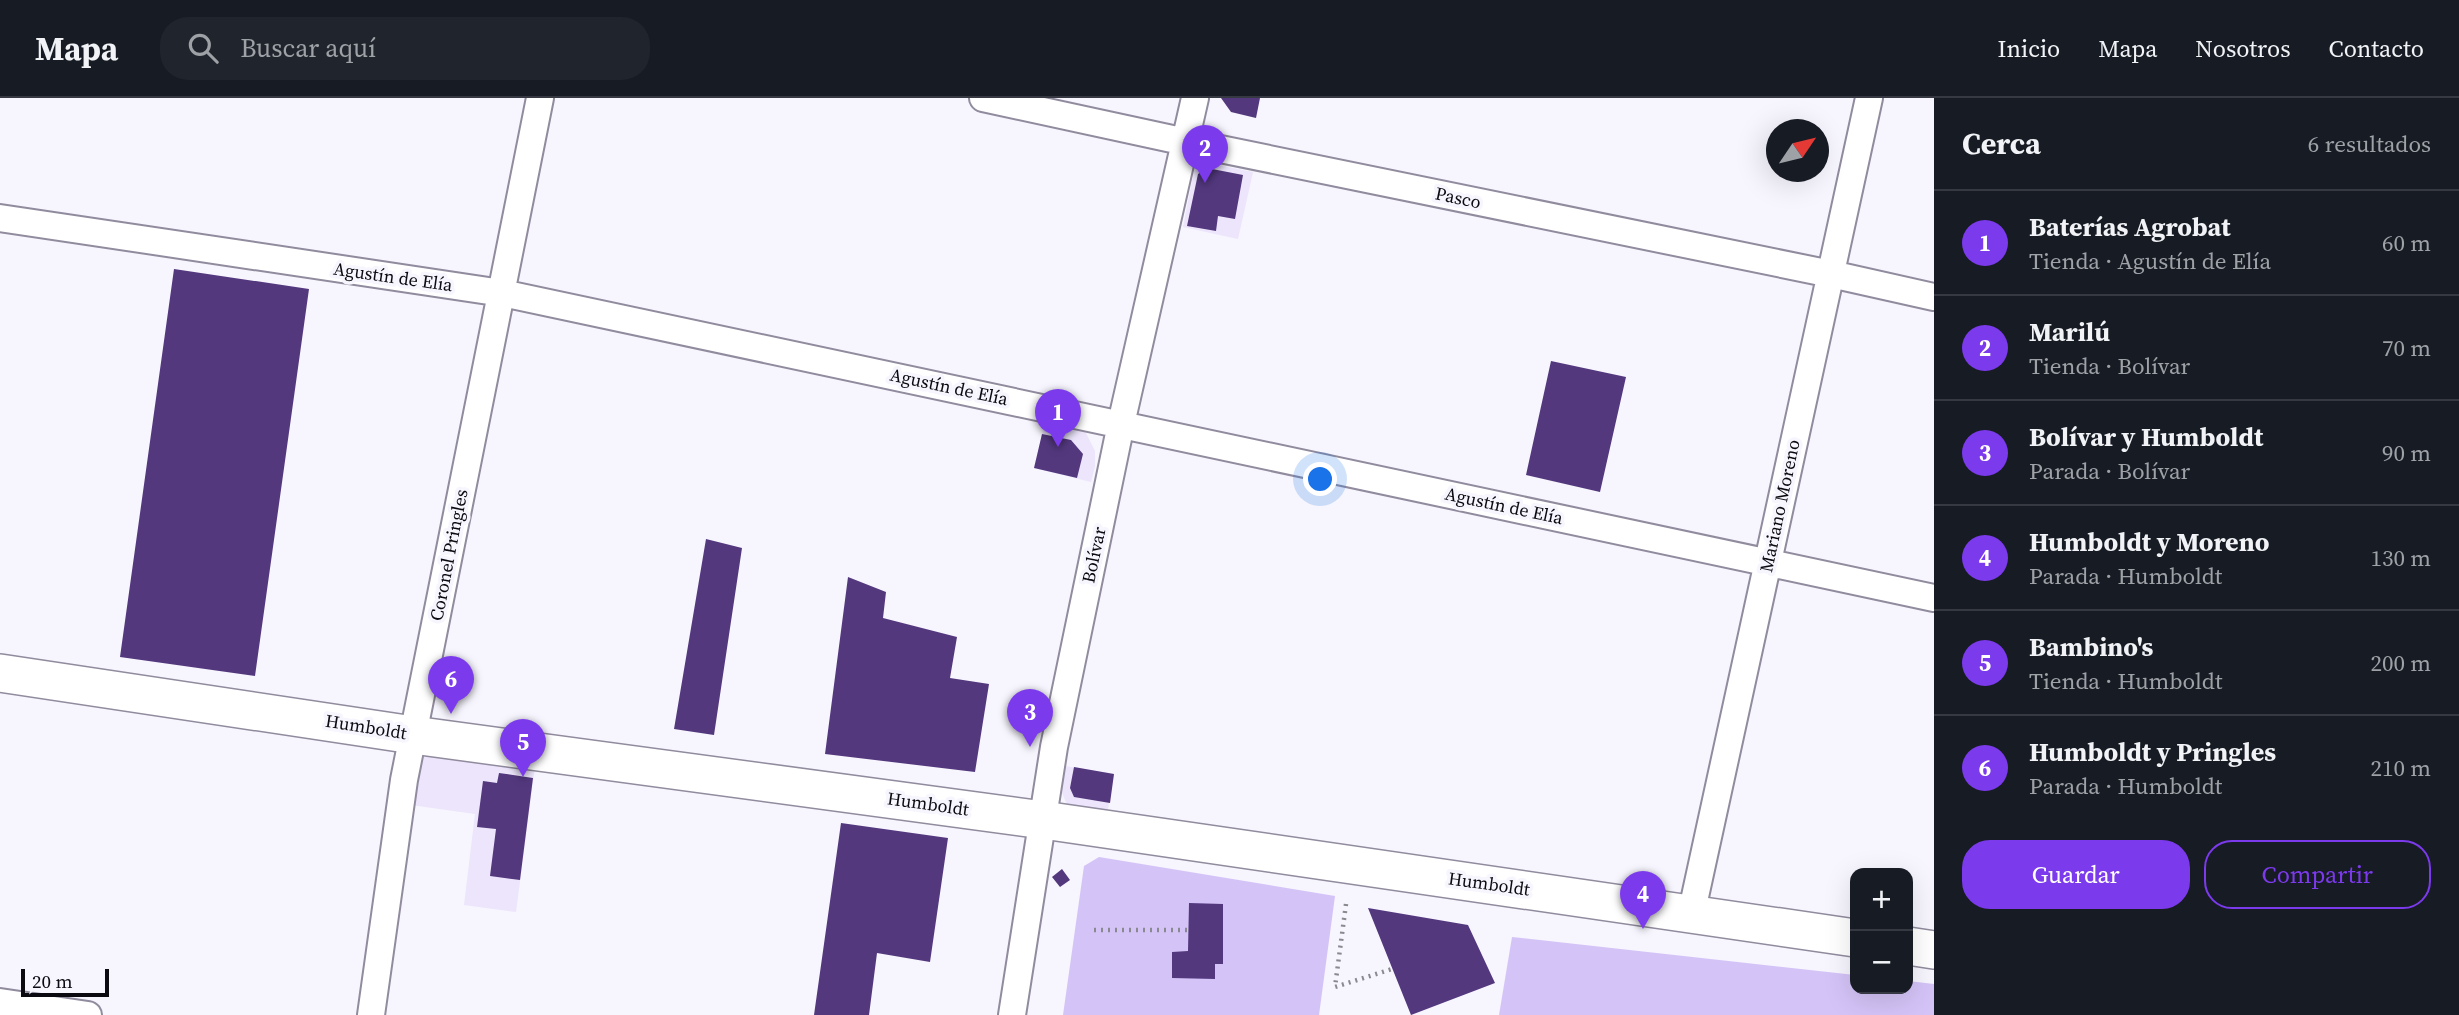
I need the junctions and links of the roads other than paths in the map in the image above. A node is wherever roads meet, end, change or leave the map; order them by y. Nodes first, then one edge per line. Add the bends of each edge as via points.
1 (540, 98) edge
2 (983, 98) edge
3 (1195, 98) edge
4 (1869, 98) edge
5 (1186, 142) junction
6 (0, 218) edge
7 (1831, 274) junction
8 (502, 293) junction
9 (1934, 298) edge
10 (1121, 424) junction
11 (1768, 563) junction
12 (1934, 598) edge
13 (0, 673) edge
14 (413, 735) junction
15 (1043, 820) junction
16 (1691, 915) junction
17 (1850, 937) edge
18 (1913, 947) edge
19 (1934, 950) edge
20 (0, 1002) edge
21 (88, 1015) edge
22 (371, 1015) edge
23 (1012, 1015) edge

1 - 8 street, Coronel Pringles
2 - 5 street, Pasco
3 - 5 street, Bolívar
4 - 7 street, Mariano Moreno
5 - 7 street, Pasco
5 - 10 street, Bolívar
6 - 8 street, Agustín de Elía
7 - 9 street, Pasco
7 - 11 street, Mariano Moreno
8 - 10 street, Agustín de Elía
8 - 14 street, Coronel Pringles
10 - 11 street, Agustín de Elía
10 - 15 street, Bolívar
11 - 12 street, Agustín de Elía
11 - 16 street, Mariano Moreno
13 - 14 street, Humboldt
14 - 15 street, Humboldt
14 - 22 street, Coronel Pringles
15 - 16 street, Humboldt
15 - 23 street, Bolívar
16 - 17 street, Humboldt
18 - 19 street
20 - 21 street

